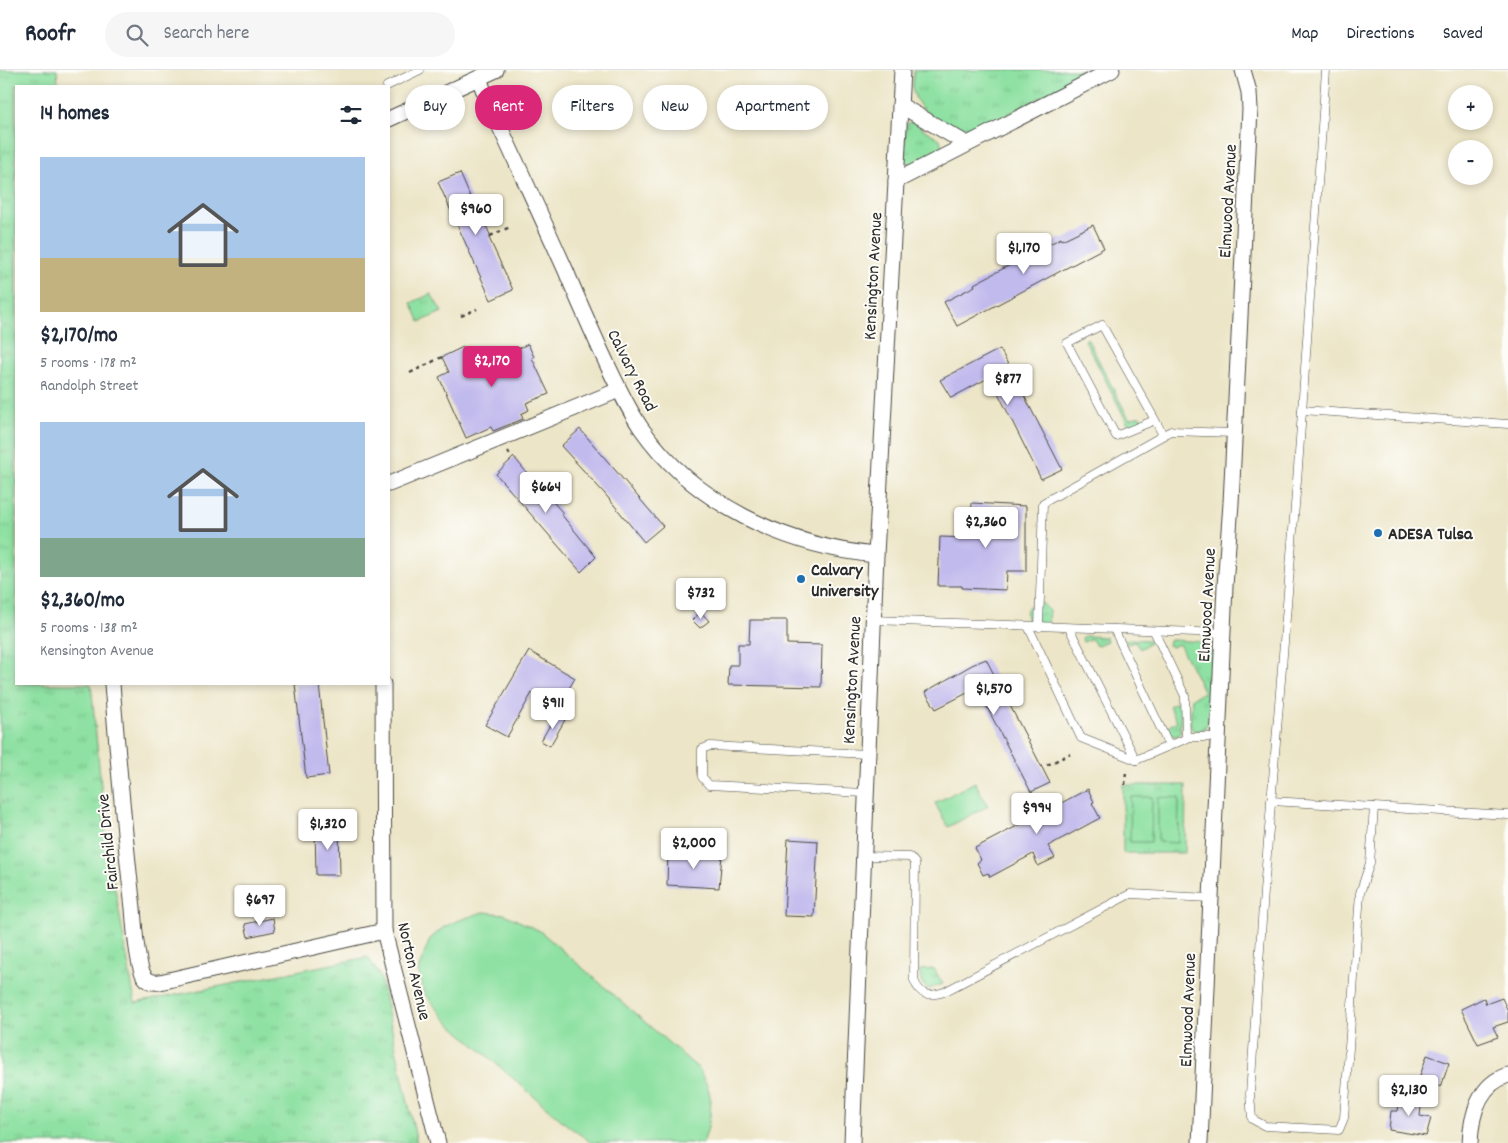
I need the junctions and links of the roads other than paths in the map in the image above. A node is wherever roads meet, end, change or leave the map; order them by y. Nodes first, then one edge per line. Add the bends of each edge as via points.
1 (420, 70) edge
2 (496, 70) edge
3 (902, 70) edge
4 (1112, 70) edge
5 (1243, 70) edge
6 (1326, 70) edge
7 (478, 74) edge
8 (389, 85) edge
9 (900, 105) junction
10 (390, 118) edge
11 (967, 144) junction
12 (896, 181) junction
13 (619, 390) junction
14 (1302, 410) junction
15 (1155, 420) junction
16 (1508, 424) edge
17 (1234, 433) junction
18 (1163, 435) junction
19 (390, 484) edge
20 (876, 555) junction
21 (873, 620) junction
22 (1028, 626) junction
23 (1039, 627) junction
24 (1069, 628) junction
25 (1114, 630) junction
26 (1154, 631) junction
27 (1223, 634) junction
28 (112, 685) edge
29 (383, 685) edge
30 (1218, 737) junction
31 (1186, 738) junction
32 (1169, 746) junction
33 (867, 754) junction
34 (1136, 760) junction
35 (865, 793) junction
36 (1271, 801) junction
37 (1374, 807) junction
38 (1508, 815) edge
39 (863, 856) junction
40 (1210, 898) junction
41 (384, 931) junction
42 (1505, 1076) edge
43 (438, 1143) edge
44 (852, 1143) edge
45 (1200, 1143) edge
46 (1470, 1143) edge

1 - 8 lane
2 - 7 street
3 - 9 street, Kensington Avenue
4 - 11 street
5 - 17 street, Elmwood Avenue via 1250,109
6 - 14 lane
7 - 10 street
7 - 13 street, Calvary Road
9 - 11 street
9 - 12 street, Kensington Avenue
11 - 12 street
12 - 20 street, Kensington Avenue
13 - 19 street
13 - 20 street, Calvary Road via 661,453 723,504 748,520 777,532 854,553
14 - 16 lane
14 - 36 lane
15 - 15 lane via 1102,325 1067,343 1116,436
15 - 18 lane
17 - 18 lane via 1170,431
17 - 27 street, Elmwood Avenue
18 - 23 lane via 1043,503
20 - 21 street, Kensington Avenue
21 - 22 lane
21 - 33 street, Kensington Avenue
22 - 23 lane
22 - 34 lane via 1080,738
23 - 24 lane
24 - 25 lane
24 - 34 lane
25 - 26 lane
25 - 32 lane
26 - 27 lane
26 - 31 lane via 1186,696
27 - 30 street, Elmwood Avenue
28 - 41 street, Fairchild Drive via 119,787 141,969 148,980 160,982
29 - 41 street, Norton Avenue
30 - 31 lane
30 - 40 street, Elmwood Avenue
31 - 32 lane
32 - 34 lane
33 - 35 street, Kensington Avenue
33 - 35 lane via 710,746 702,749 702,777 709,785
35 - 39 street, Kensington Avenue
36 - 37 lane
36 - 37 lane via 1250,1094 1252,1119 1265,1126 1339,1130 1344,1118 1360,894 1370,863
37 - 38 lane
39 - 40 lane via 910,857 915,863 914,980 916,987 934,996 1130,894
39 - 44 street, Kensington Avenue
40 - 45 street, Elmwood Avenue
41 - 43 street, Norton Avenue
42 - 46 street via 1489,1086 1478,1104

